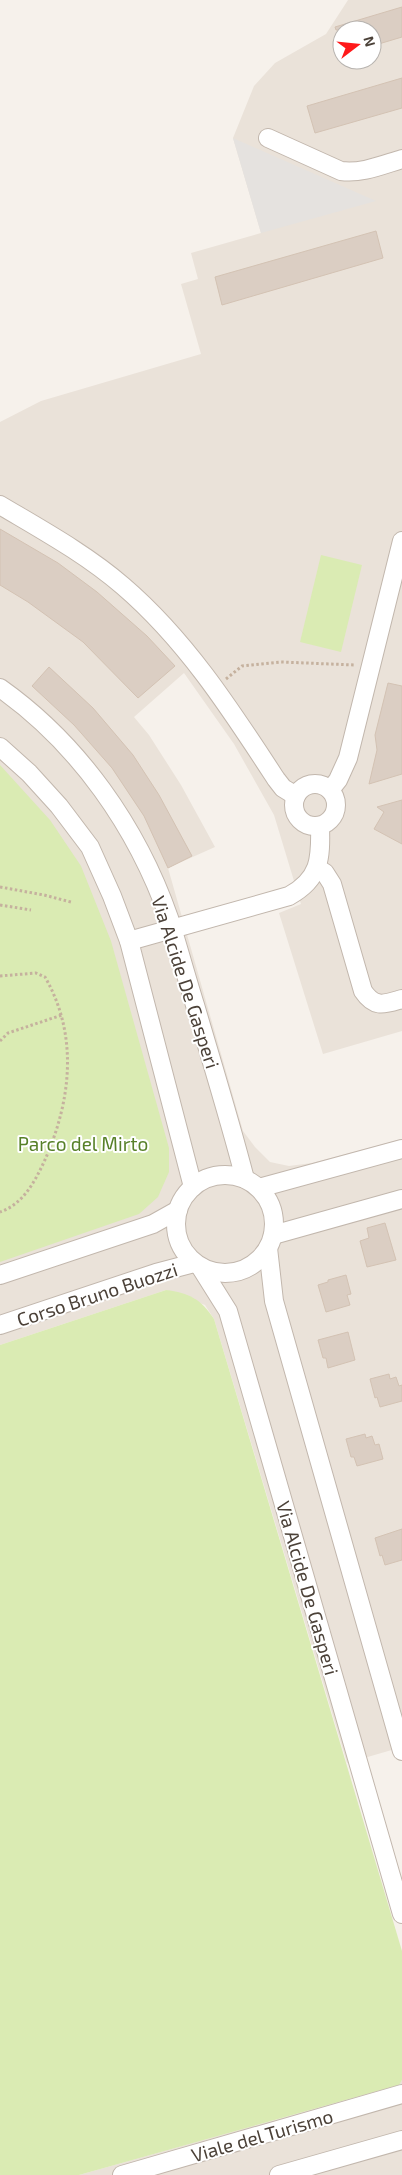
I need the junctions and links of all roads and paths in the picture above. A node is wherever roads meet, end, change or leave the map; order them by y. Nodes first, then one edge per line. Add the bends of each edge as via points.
1 (268, 138) dead end
2 (402, 159) edge
3 (0, 505) edge
4 (402, 541) edge
5 (370, 668) junction
6 (215, 686) junction
7 (0, 688) edge
8 (0, 747) edge
9 (330, 790) junction
10 (296, 796) junction
11 (320, 826) junction
12 (317, 868) junction
13 (0, 887) edge
14 (71, 902) dead end
15 (0, 904) edge
16 (31, 910) dead end
17 (172, 929) junction
18 (129, 942) junction
19 (0, 976) edge
20 (402, 999) edge
21 (62, 1015) junction
22 (0, 1041) edge
23 (402, 1149) edge
24 (252, 1184) junction
25 (193, 1187) junction
26 (402, 1199) edge
27 (178, 1210) junction
28 (0, 1212) edge
29 (271, 1242) junction
30 (198, 1266) junction
31 (0, 1275) edge
32 (0, 1325) edge
33 (402, 1751) edge
34 (402, 1914) edge
35 (402, 2094) edge
36 (402, 2140) edge
37 (122, 2175) edge
38 (279, 2175) edge

1 - 2 street via 341,172 361,171
3 - 6 street via 83,555 123,586 160,621
4 - 5 street
5 - 6 path via 348,664 280,662 242,666
5 - 9 street via 348,758
6 - 10 street via 276,779
7 - 17 street, Via Alcide De Gasperi via 50,729 85,765 136,844
8 - 18 street via 59,806 90,847
9 - 10 street via 314,784 301,789
9 - 11 street via 336,799 335,813
10 - 11 street via 293,808 300,821 312,827
11 - 12 street
12 - 17 street via 310,880 289,896
12 - 20 street via 332,884 368,999 384,1004
13 - 14 path
15 - 16 path
17 - 18 street
17 - 24 street, Via Alcide De Gasperi
18 - 25 street
19 - 21 path via 36,973 45,977
21 - 22 path via 8,1033
21 - 28 path via 67,1061 63,1111 37,1177 23,1198 10,1209
23 - 24 street
24 - 25 street via 232,1175 218,1175
24 - 29 street via 272,1210
25 - 27 street via 183,1197
26 - 29 street
27 - 30 street via 178,1239 184,1252
27 - 31 street via 154,1224
29 - 30 street via 259,1261 231,1274 216,1273
29 - 33 street via 274,1300
30 - 32 street, Corso Bruno Buozzi via 156,1273
30 - 34 street, Via Alcide De Gasperi via 228,1312
35 - 37 street, Viale del Turismo
36 - 38 street

